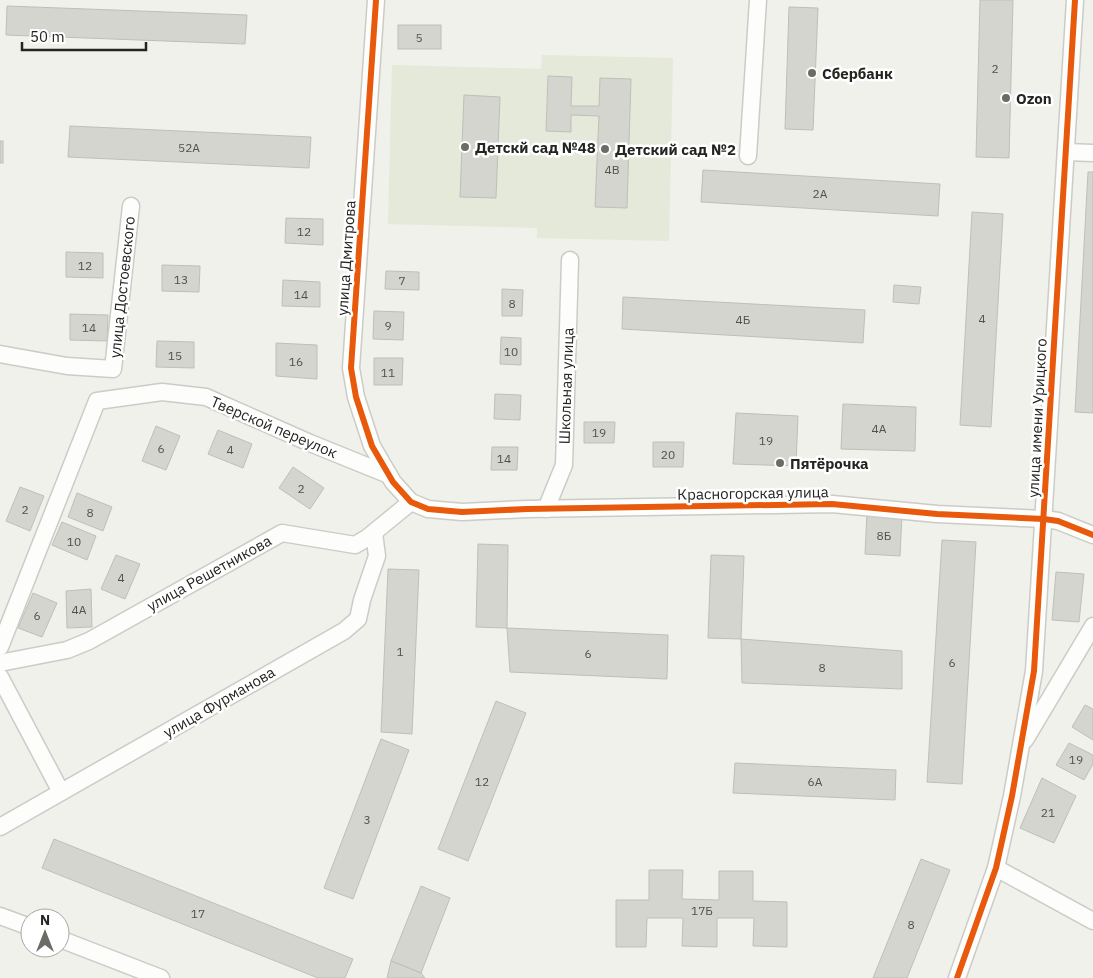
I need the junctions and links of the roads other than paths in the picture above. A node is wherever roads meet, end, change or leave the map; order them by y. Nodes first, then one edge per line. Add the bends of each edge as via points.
1 (376, 0) edge
2 (758, 0) edge
3 (1075, 0) edge
4 (1066, 152) junction
5 (1093, 154) edge
6 (748, 156) dead end
7 (131, 206) dead end
8 (570, 260) dead end
9 (0, 354) edge
10 (389, 475) junction
11 (411, 502) junction
12 (546, 509) junction
13 (1044, 519) junction
14 (374, 533) junction
15 (1093, 535) edge
16 (1093, 626) edge
17 (0, 647) edge
18 (0, 662) edge
19 (0, 677) edge
20 (1020, 750) junction
21 (61, 792) junction
22 (0, 827) edge
23 (996, 868) junction
24 (0, 916) edge
25 (1093, 921) edge
26 (20, 923) edge
27 (70, 943) edge
28 (161, 978) edge
29 (958, 978) edge

1 - 10 street, улица Дмитрова via 351,368 356,397 372,446
2 - 6 street
3 - 4 street, улица имени Урицкого
4 - 5 street
4 - 13 street, улица имени Урицкого
7 - 9 street, улица Достоевского via 113,369 67,366
8 - 12 street, Школьная улица via 564,465
10 - 11 street, улица Дмитрова
10 - 17 street, Тверской переулок via 206,397 162,392 97,401
11 - 12 street, Красногорская улица via 428,509 462,512
11 - 14 street, улица Решетникова
12 - 13 street, Красногорская улица via 832,504 937,514
13 - 15 street, Красногорская улица
13 - 20 street, улица имени Урицкого via 1034,671
14 - 18 street, улица Решетникова via 355,546 282,533 89,640 67,650
14 - 21 street, улица Фурманова via 377,556 358,619 344,631
16 - 20 street
19 - 21 street
20 - 23 street, улица имени Урицкого
21 - 22 street, улица Фурманова
23 - 25 street
23 - 29 street, улица имени Урицкого
24 - 26 street
27 - 28 street

